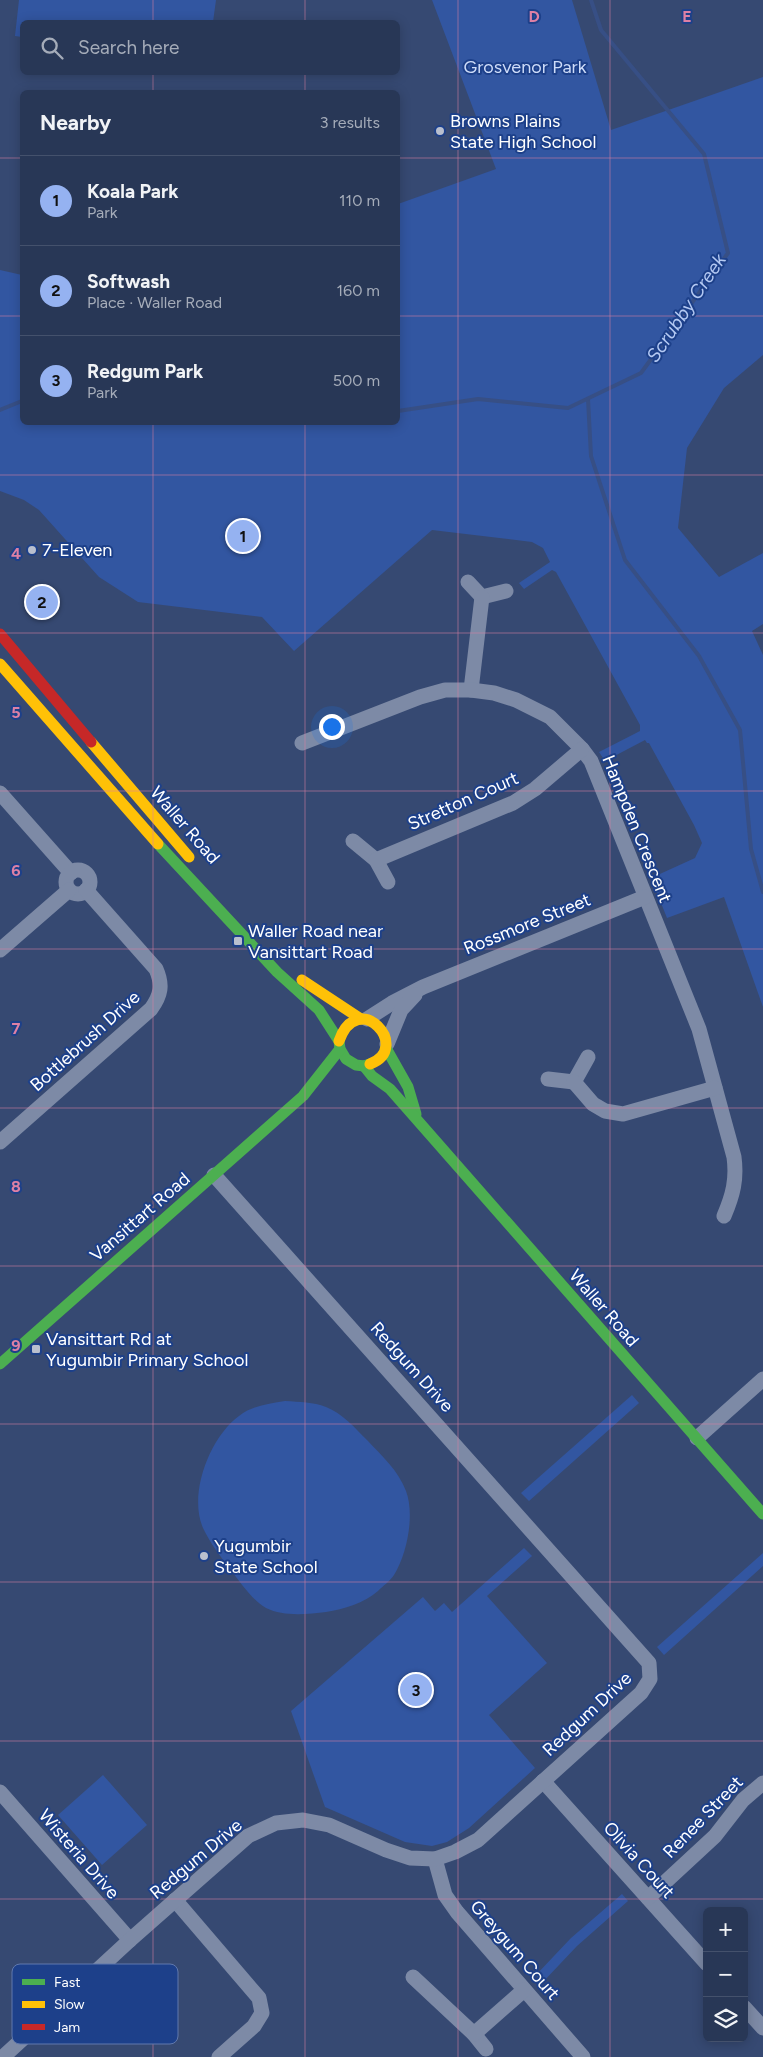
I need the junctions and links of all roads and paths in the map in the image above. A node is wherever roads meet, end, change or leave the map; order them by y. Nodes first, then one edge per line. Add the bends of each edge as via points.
1 (468, 582) dead end
2 (506, 591) dead end
3 (482, 597) junction
4 (0, 634) edge
5 (0, 664) edge
6 (471, 690) junction
7 (90, 743) junction
8 (302, 743) dead end
9 (582, 748) junction
10 (79, 754) junction
11 (0, 793) edge
12 (353, 841) dead end
13 (376, 860) junction
14 (198, 867) dead end
15 (70, 873) junction
16 (388, 882) dead end
17 (69, 890) junction
18 (86, 890) junction
19 (645, 897) junction
20 (230, 904) dead end
21 (0, 950) edge
22 (423, 987) junction
23 (364, 1019) junction
24 (340, 1045) junction
25 (386, 1046) junction
26 (588, 1057) dead end
27 (356, 1067) junction
28 (333, 1078) dead end
29 (548, 1079) dead end
30 (574, 1082) junction
31 (715, 1088) junction
32 (303, 1096) junction
33 (419, 1124) junction
34 (0, 1142) edge
35 (214, 1174) junction
36 (724, 1216) dead end
37 (2, 1359) edge
38 (763, 1379) edge
39 (697, 1438) junction
40 (763, 1514) edge
41 (543, 1781) junction
42 (763, 1782) edge
43 (0, 1792) edge
44 (435, 1859) junction
45 (648, 1898) junction
46 (175, 1900) junction
47 (130, 1940) junction
48 (703, 1960) edge
49 (104, 1964) edge
50 (413, 1977) dead end
51 (524, 1990) junction
52 (748, 2011) edge
53 (763, 2028) edge
54 (474, 2034) junction
55 (17, 2044) edge
56 (486, 2049) dead end
57 (3, 2057) edge
58 (219, 2057) edge
59 (583, 2057) edge

1 - 3 street
2 - 3 street
3 - 6 street
4 - 7 street, Waller Road
5 - 10 street, Waller Road
6 - 8 street, Hampden Crescent via 445,690 420,697
6 - 9 street, Hampden Crescent via 494,693 532,707 550,717
7 - 10 street
7 - 14 street, Waller Road
9 - 13 street, Stretton Court via 535,789 512,803
9 - 19 street, Hampden Crescent
10 - 24 street, Waller Road via 180,870 277,972 318,1010
11 - 15 street
12 - 13 street
13 - 16 street
15 - 17 street via 66,883
15 - 18 street via 78,870 85,873 89,880
17 - 18 street via 79,894
17 - 21 street
18 - 34 street, Bottlebrush Drive via 156,969 161,979 161,991 151,1009
19 - 22 street, Rossmore Street
19 - 31 street, Hampden Crescent via 699,1029
20 - 23 street, Waller Road via 280,962 316,991
22 - 23 street, Rossmore Street
22 - 25 street, Rossmore Street via 401,1010
23 - 24 street via 346,1026
23 - 25 street, Waller Road via 381,1027
24 - 27 street, Waller Road via 346,1059
24 - 32 street, Vansittart Road
25 - 27 street via 378,1061
25 - 33 street, Waller Road via 408,1087
26 - 30 street
27 - 33 street, Waller Road via 390,1089
28 - 32 street, Vansittart Road
29 - 30 street
30 - 31 street via 593,1104 605,1111 623,1114
31 - 36 street, Hampden Crescent via 734,1156 736,1175 733,1196
32 - 35 street, Vansittart Road
33 - 39 street, Waller Road
35 - 37 street, Vansittart Road
35 - 41 street, Redgum Drive via 649,1663 650,1679 641,1693
38 - 39 street
39 - 40 street, Waller Road
41 - 44 street, Redgum Drive via 478,1840
41 - 45 street, Olivia Court
42 - 45 street, Renee Street via 743,1800 715,1836
43 - 47 street, Wisteria Drive
44 - 46 street, Redgum Drive via 410,1858 328,1825 303,1820 276,1823 248,1836
44 - 51 street, Greygum Court via 445,1895
45 - 48 street, Olivia Court
46 - 47 street, Redgum Drive
46 - 58 street via 259,1998 262,2012 254,2026
47 - 49 street, Redgum Drive
50 - 54 street
51 - 54 street
51 - 59 street, Greygum Court
52 - 53 street
54 - 56 street
55 - 57 street, Redgum Drive

